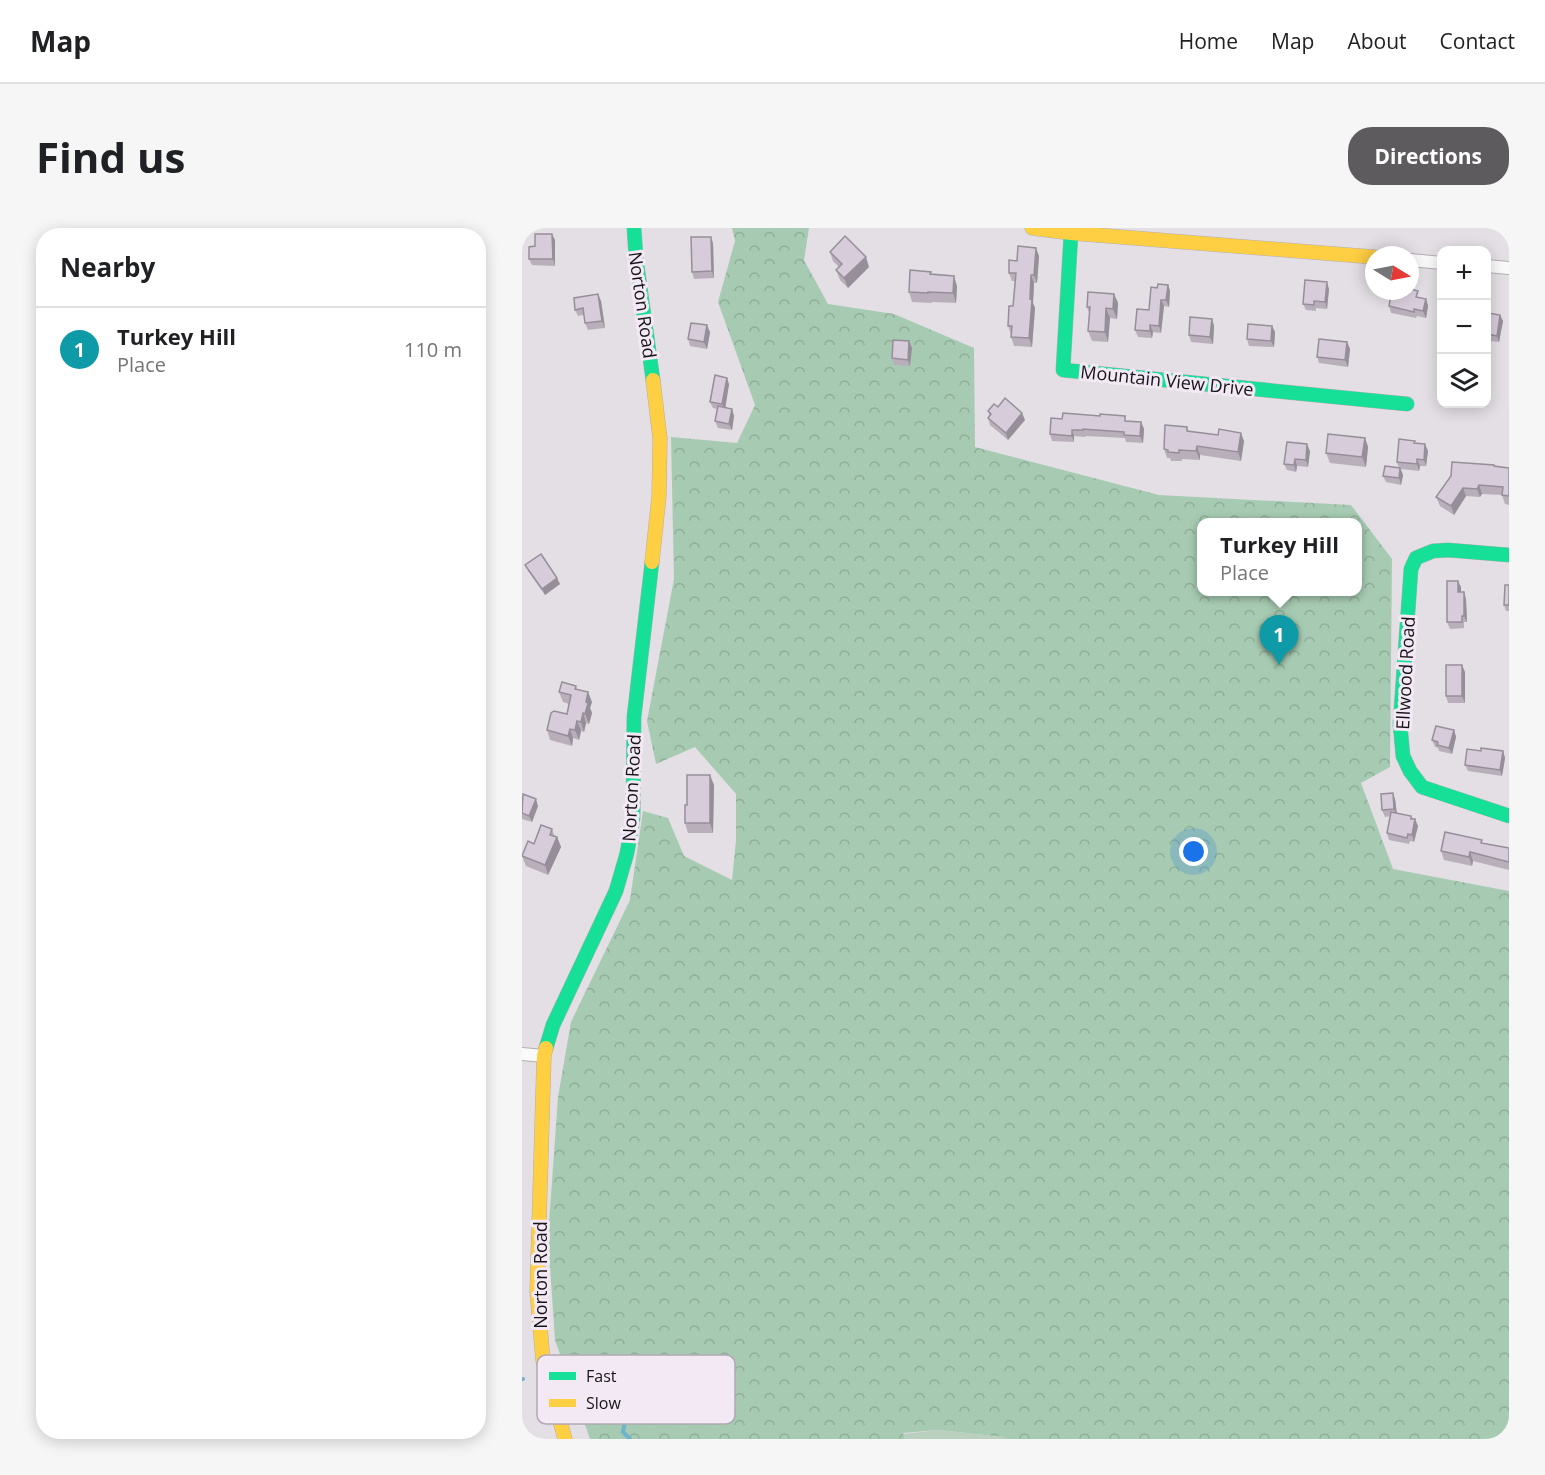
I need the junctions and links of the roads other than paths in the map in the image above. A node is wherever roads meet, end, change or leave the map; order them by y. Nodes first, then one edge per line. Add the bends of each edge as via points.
1 (634, 228) edge
2 (1032, 228) edge
3 (1071, 233) junction
4 (1365, 256) edge
5 (1419, 261) edge
6 (1437, 263) edge
7 (1491, 266) edge
8 (1509, 268) edge
9 (1407, 404) dead end
10 (1509, 555) edge
11 (1509, 816) edge
12 (522, 1054) edge
13 (544, 1056) junction
14 (542, 1355) edge
15 (562, 1424) edge
16 (566, 1439) edge

1 - 13 street, Norton Road via 658,413 660,465 634,717 633,818 616,891 553,1025
2 - 3 street
3 - 4 street
3 - 9 street, Mountain View Drive via 1064,370
5 - 6 street
7 - 8 street
10 - 11 street, Ellwood Road via 1448,550 1416,558 1411,569 1400,724 1403,756 1422,787
12 - 13 street
13 - 14 street, Norton Road via 538,1280
15 - 16 street, Norton Road

